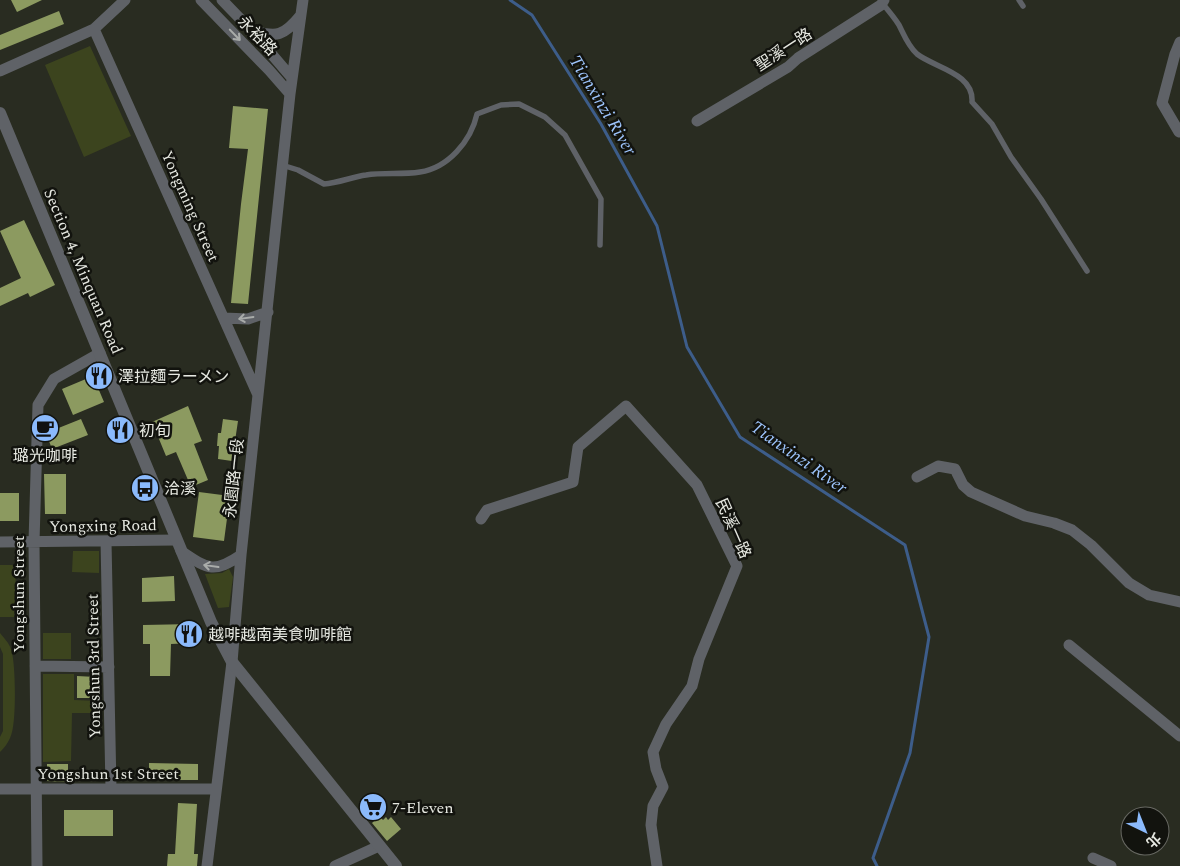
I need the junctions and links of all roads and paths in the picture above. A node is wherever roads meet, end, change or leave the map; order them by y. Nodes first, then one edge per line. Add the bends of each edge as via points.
1 (125, 0) edge
2 (201, 0) edge
3 (222, 0) edge
4 (304, 0) edge
5 (1019, 0) edge
6 (883, 2) edge
7 (1023, 6) dead end
8 (302, 14) junction
9 (94, 29) junction
10 (251, 30) junction
11 (1180, 42) edge
12 (0, 71) edge
13 (292, 78) junction
14 (290, 94) junction
15 (0, 113) edge
16 (697, 121) dead end
17 (1179, 132) edge
18 (282, 165) junction
19 (600, 245) dead end
20 (1087, 271) dead end
21 (268, 312) junction
22 (224, 318) junction
23 (100, 353) junction
24 (259, 395) junction
25 (917, 477) dead end
26 (481, 518) dead end
27 (106, 541) junction
28 (0, 542) edge
29 (34, 542) junction
30 (178, 546) junction
31 (241, 555) junction
32 (1180, 602) edge
33 (1069, 645) dead end
34 (232, 662) junction
35 (35, 666) junction
36 (109, 667) junction
37 (1180, 736) edge
38 (0, 789) edge
39 (36, 789) junction
40 (216, 789) junction
41 (112, 790) junction
42 (379, 846) junction
43 (1093, 858) dead end
44 (37, 866) edge
45 (207, 866) edge
46 (335, 866) edge
47 (396, 866) edge
48 (657, 866) edge
49 (1111, 866) edge

1 - 9 street
2 -> 14 street, 永裕路
3 - 10 street, 永裕路
4 - 8 street, 永園路一段
5 - 7 lane
6 - 16 street, 聖溪一路 via 772,77
6 - 20 lane via 918,54 963,80 973,95 972,102 992,124
8 - 10 street via 281,34 268,35
8 - 13 street, 永園路一段
9 - 12 street
9 - 22 street, Yongming Street
10 - 13 street, 永裕路
11 - 17 street via 1162,103
13 - 14 street, 永園路一段
14 - 18 street, 永園路一段
15 - 23 street, Section 4, Minquan Road
18 - 19 lane via 324,184 365,175 430,170 450,158 465,141 477,114 520,104 545,116 565,135 601,199
18 - 21 street, 永園路一段
21 -> 22 street via 248,319
21 - 24 street, 永園路一段
22 - 24 street, Yongming Street
23 - 29 street, Yongshun Street via 54,379 38,405
23 - 30 street, Section 4, Minquan Road
24 - 31 street, 永園路一段
25 - 32 street via 938,466 955,469 963,485 971,492 1026,516 1072,530 1129,583 1148,594
26 - 48 street, 民溪一路 via 487,510 573,482 578,447 626,406 697,485 737,566 699,659 692,686 666,724 653,752 663,787 653,806 651,825
27 - 29 street, Yongxing Road
27 - 30 street, Yongxing Road
27 - 36 street, Yongshun 3rd Street
28 - 29 street, Yongxing Road
29 - 35 street, Yongshun Street
31 -> 30 street via 226,566 214,568 200,564
30 - 34 street, Section 4, Minquan Road
31 - 34 street, 永園路一段
33 - 37 street
34 - 40 street, 永園路一段
34 - 42 street, Section 4, Minquan Road
35 - 36 street
35 - 39 street, Yongshun Street
36 - 41 street, Yongshun 3rd Street
38 - 39 street, Yongshun 1st Street
39 - 41 street, Yongshun 1st Street
39 - 44 street, Yongshun Street
40 - 41 street, Yongshun 1st Street
40 - 45 street, 永園路一段
42 - 46 street
42 - 47 street, Section 4, Minquan Road
43 - 49 street

